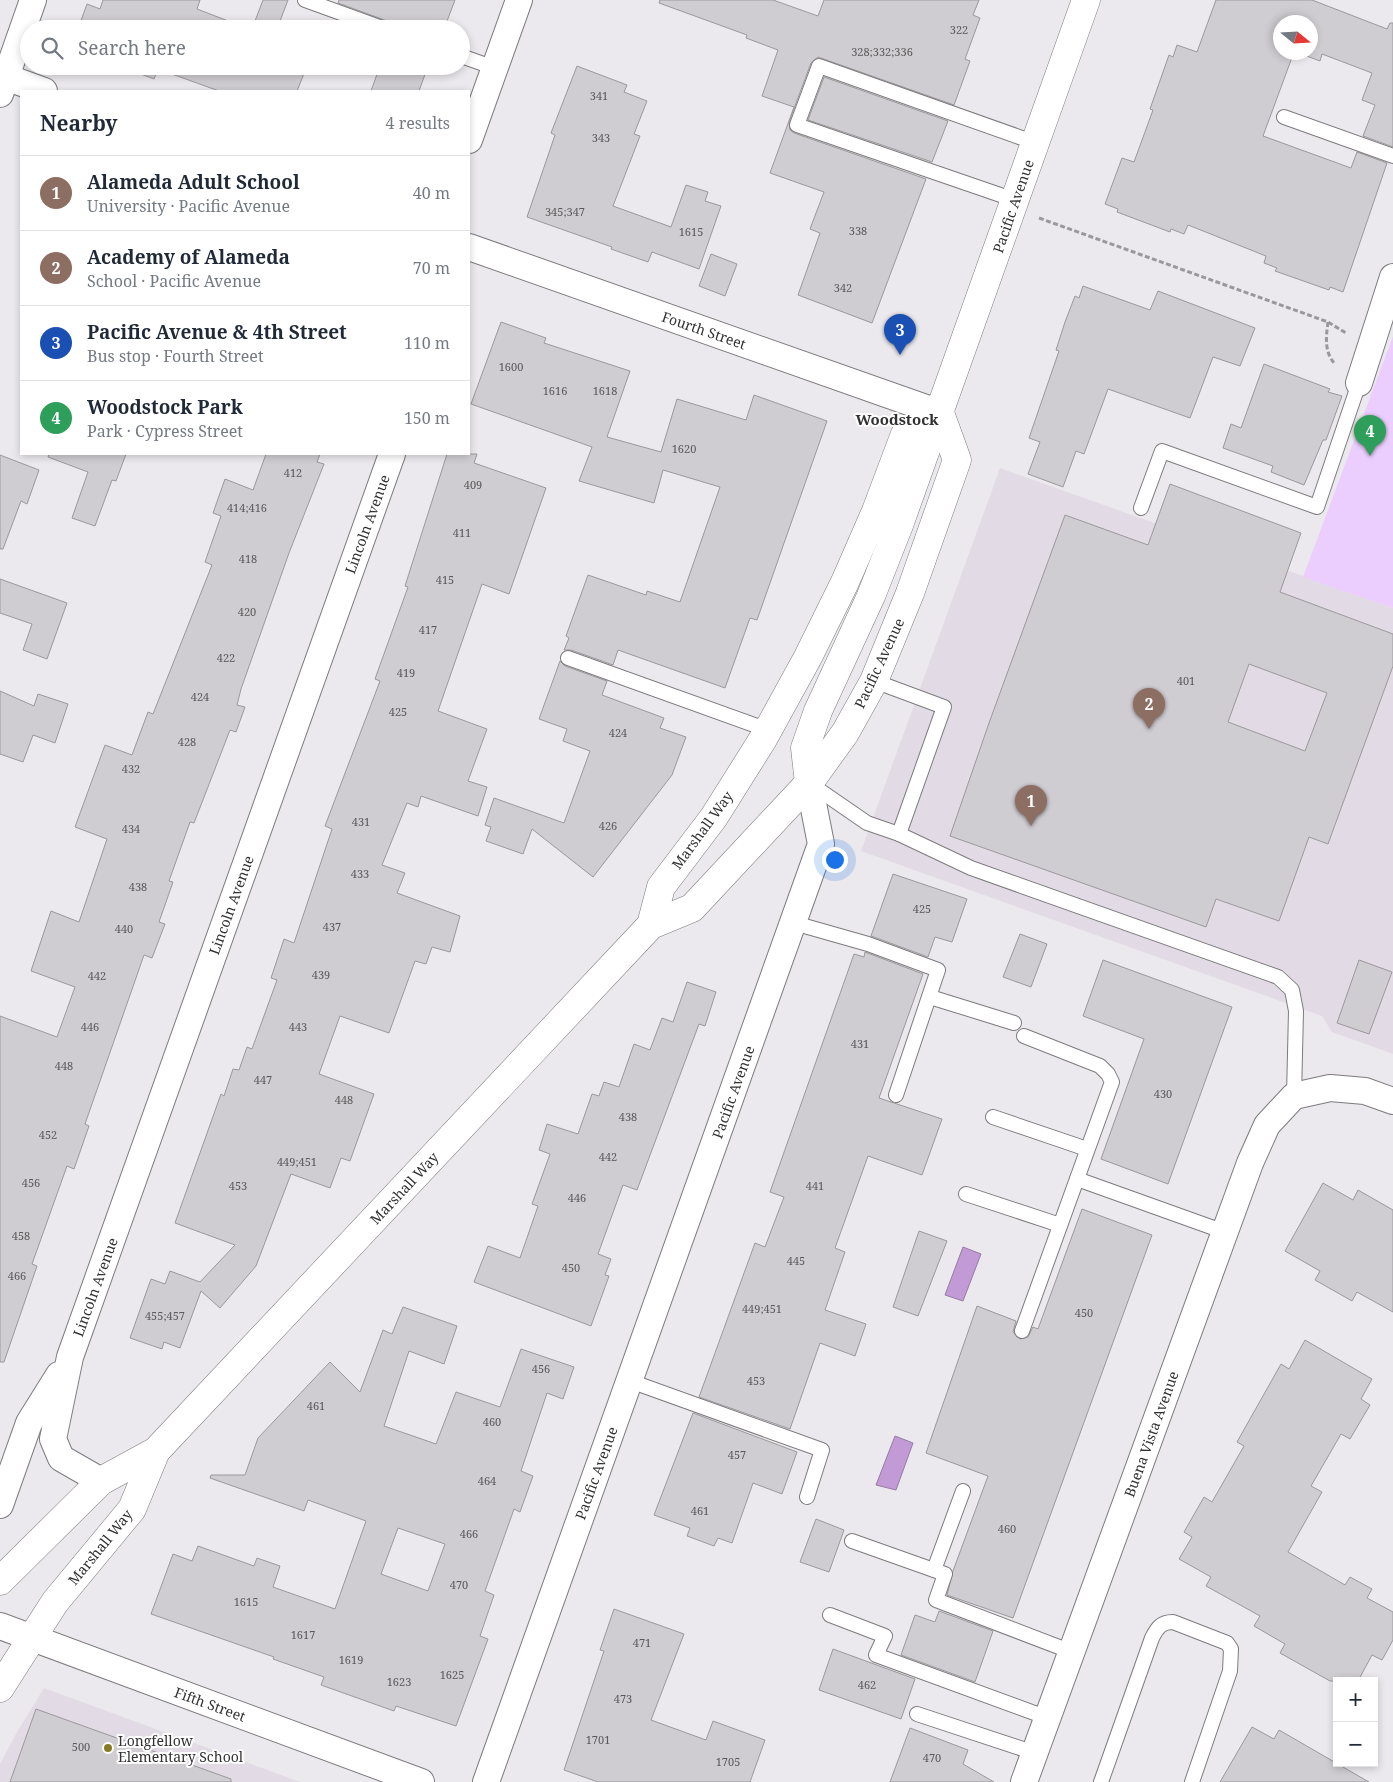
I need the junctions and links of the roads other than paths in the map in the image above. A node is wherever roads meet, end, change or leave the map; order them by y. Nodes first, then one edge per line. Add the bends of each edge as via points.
1 (33, 0) edge
2 (305, 0) edge
3 (519, 0) edge
4 (1086, 0) edge
5 (25, 20) edge
6 (360, 20) edge
7 (20, 34) edge
8 (470, 59) edge
9 (495, 68) junction
10 (2, 82) edge
11 (39, 90) edge
12 (1284, 117) dead end
13 (470, 137) edge
14 (1036, 143) junction
15 (1393, 156) edge
16 (1013, 205) junction
17 (470, 247) edge
18 (1393, 276) edge
19 (1358, 383) joint
20 (940, 413) junction
21 (392, 455) edge
22 (1141, 508) dead end
23 (568, 658) dead end
24 (874, 681) junction
25 (766, 735) junction
26 (809, 783) junction
27 (899, 834) junction
28 (794, 923) junction
29 (651, 925) junction
30 (930, 997) junction
31 (1014, 1023) dead end
32 (1024, 1036) dead end
33 (896, 1095) dead end
34 (1294, 1096) junction
35 (1393, 1101) edge
36 (993, 1117) dead end
37 (1088, 1149) junction
38 (1077, 1179) junction
39 (966, 1194) dead end
40 (1060, 1225) junction
41 (1225, 1232) junction
42 (1022, 1331) dead end
43 (70, 1357) junction
44 (630, 1381) junction
45 (156, 1451) junction
46 (101, 1481) junction
47 (963, 1491) dead end
48 (808, 1497) dead end
49 (0, 1505) edge
50 (852, 1541) dead end
51 (934, 1570) junction
52 (0, 1581) edge
53 (830, 1615) dead end
54 (0, 1626) edge
55 (32, 1637) junction
56 (1072, 1652) junction
57 (0, 1688) edge
58 (917, 1714) dead end
59 (1048, 1718) junction
60 (1035, 1753) junction
61 (421, 1782) edge
62 (486, 1782) edge
63 (1024, 1782) edge
64 (1101, 1782) edge
65 (1192, 1782) edge

1 - 5 street
2 - 6 lane
3 - 9 street
4 - 14 street, Pacific Avenue
7 - 10 street
8 - 9 lane
9 - 13 street
10 - 11 street
12 - 15 lane
14 - 16 street, Pacific Avenue
14 - 16 lane via 819,66 797,125
16 - 20 street, Pacific Avenue
17 - 20 street, Fourth Street
18 - 19 street
19 - 22 lane via 1317,508 1162,450
20 - 24 street, Pacific Avenue via 957,460 910,593
20 - 25 street via 904,434 876,511 845,582
20 - 26 street via 871,596 818,711 805,748
21 - 43 street, Lincoln Avenue
23 - 25 lane
24 - 26 street, Pacific Avenue via 845,733
24 - 27 lane via 944,707
25 - 29 street, Marshall Way via 714,817 661,887
26 - 27 lane via 867,823
26 - 28 street, Pacific Avenue via 821,844
26 - 29 street, Marshall Way via 692,908
27 - 34 lane via 971,868 1278,977 1292,990 1296,1011
28 - 30 lane via 868,944 938,970
28 - 44 street, Pacific Avenue
29 - 45 street, Marshall Way
30 - 31 lane
30 - 33 lane
32 - 37 lane via 1100,1066 1108,1074 1112,1082
34 - 35 street via 1330,1088 1365,1091
34 - 41 street, Buena Vista Avenue via 1267,1125
36 - 37 lane
37 - 38 lane
38 - 40 lane
38 - 41 lane
39 - 40 lane
40 - 42 lane
41 - 56 street, Buena Vista Avenue
43 - 46 street, Lincoln Avenue via 53,1439 61,1458
43 - 49 street, Lincoln Avenue via 29,1423
44 - 48 lane via 822,1450
44 - 62 street, Pacific Avenue
45 - 46 street, Marshall Way
45 - 55 street, Marshall Way via 132,1510 55,1602
46 - 52 street, Marshall Way
47 - 51 lane
50 - 51 lane
51 - 56 lane via 945,1574 936,1600
53 - 59 lane via 885,1636 876,1655
54 - 55 street, Fifth Street
55 - 57 street
55 - 61 street, Fifth Street
56 - 59 street, Buena Vista Avenue
58 - 60 lane
59 - 60 street, Buena Vista Avenue
60 - 63 street, Buena Vista Avenue
64 - 65 lane via 1152,1638 1164,1622 1173,1622 1227,1643 1231,1649 1230,1671

